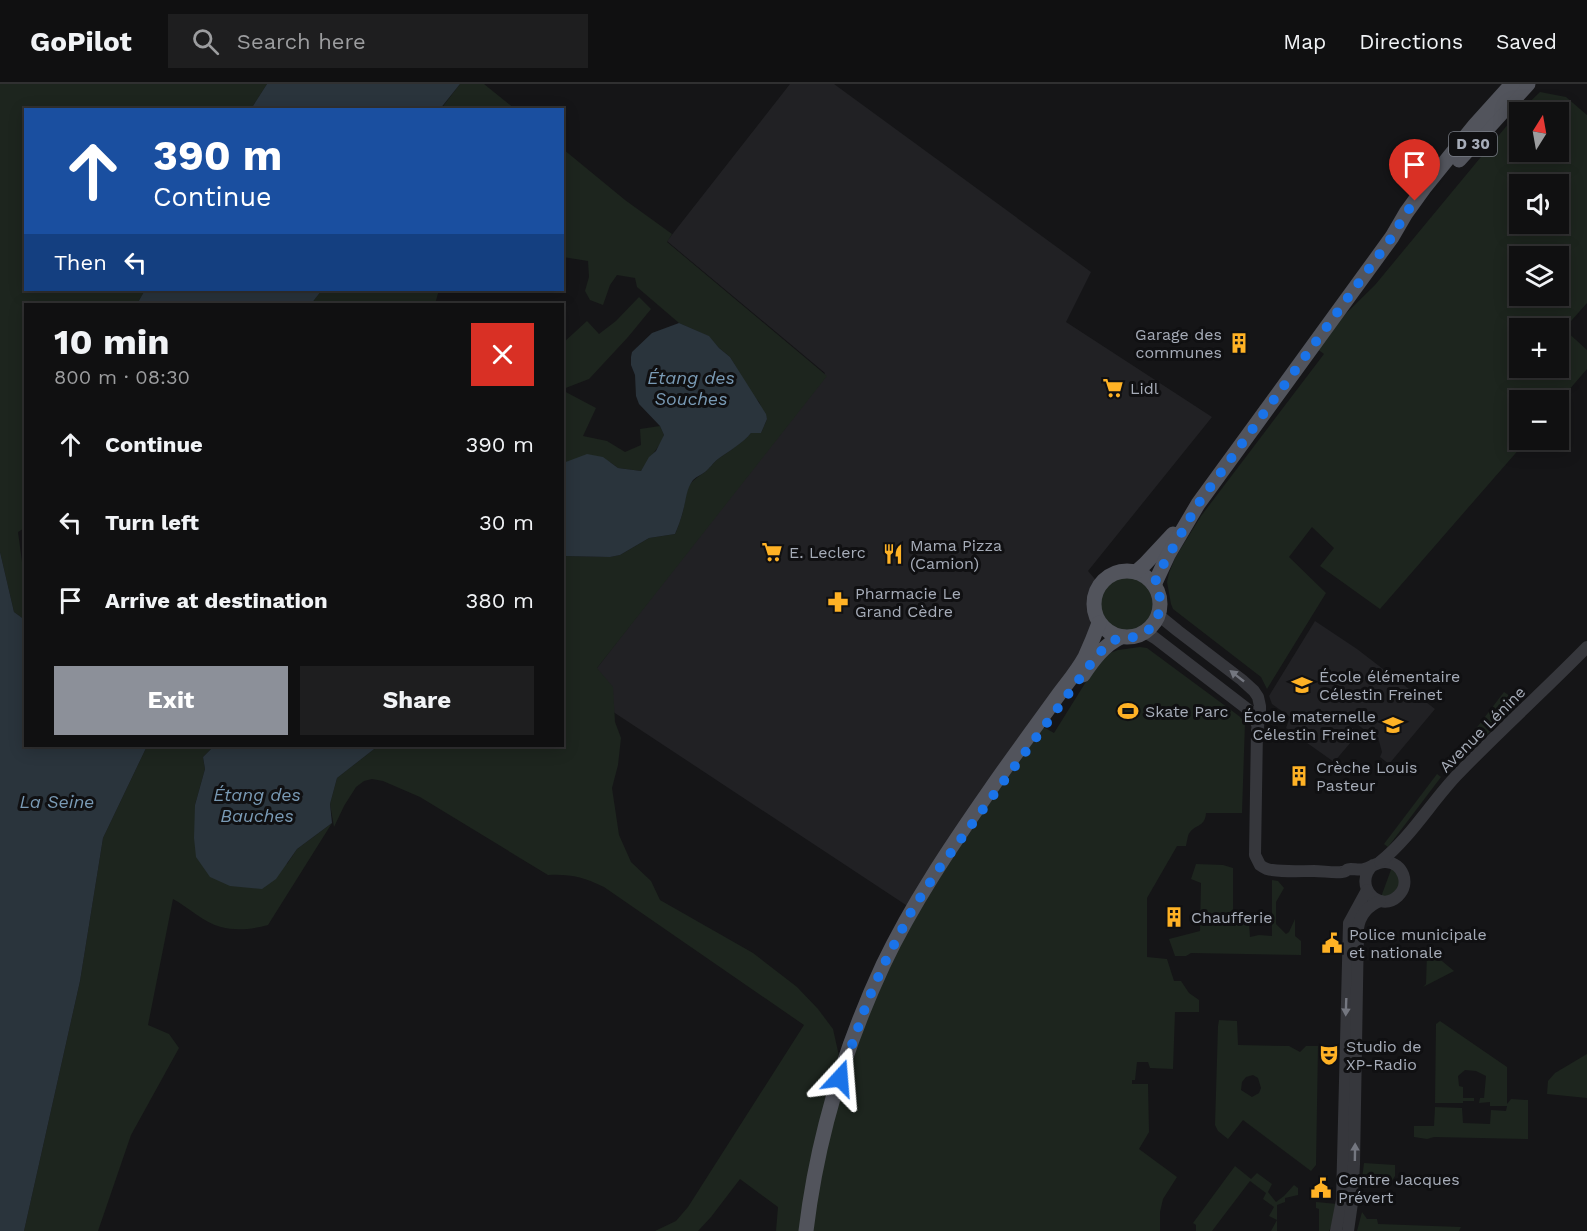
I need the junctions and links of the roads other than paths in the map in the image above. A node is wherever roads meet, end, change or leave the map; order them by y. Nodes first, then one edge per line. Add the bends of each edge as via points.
1 (1512, 84) edge
2 (1528, 84) edge
3 (1392, 237) junction
4 (1198, 504) junction
5 (1136, 572) junction
6 (1154, 585) junction
7 (1159, 614) junction
8 (1100, 623) junction
9 (1145, 632) junction
10 (1121, 637) junction
11 (1587, 647) edge
12 (1258, 726) junction
13 (1405, 839) junction
14 (1376, 864) junction
15 (938, 870) junction
16 (1401, 870) junction
17 (1341, 872) junction
18 (1366, 888) junction
19 (1380, 901) junction
20 (806, 1231) edge
21 (1336, 1231) edge
22 (1348, 1231) edge

1 - 3 main road, D 30 via 1432,179
2 - 3 main road, D 30
3 - 4 main road, D 30
4 - 5 main road, D 30
4 - 6 main road, D 30
5 - 6 main road
5 - 8 main road via 1116,572 1100,585 1094,602
6 - 7 main road via 1160,597
7 - 9 main road
12 -> 7 street via 1260,706 1254,692
8 - 10 main road
8 - 15 main road via 1084,658
9 - 10 main road
9 - 12 street via 1251,712
10 - 15 main road via 1106,646 1089,666
11 - 13 street, Avenue Lénine via 1454,779
12 - 17 street via 1255,855 1260,865 1271,870
13 - 14 street, Avenue Lénine
13 - 16 street
14 - 16 street via 1392,863
14 - 17 street
14 - 18 street via 1366,874
15 - 20 main road via 884,964 846,1059 828,1115
16 - 19 street via 1402,892 1393,899
17 - 18 street via 1360,878
18 - 19 street
18 -> 21 street via 1349,922 1342,1200
22 -> 19 street via 1354,1173 1358,928 1361,916

